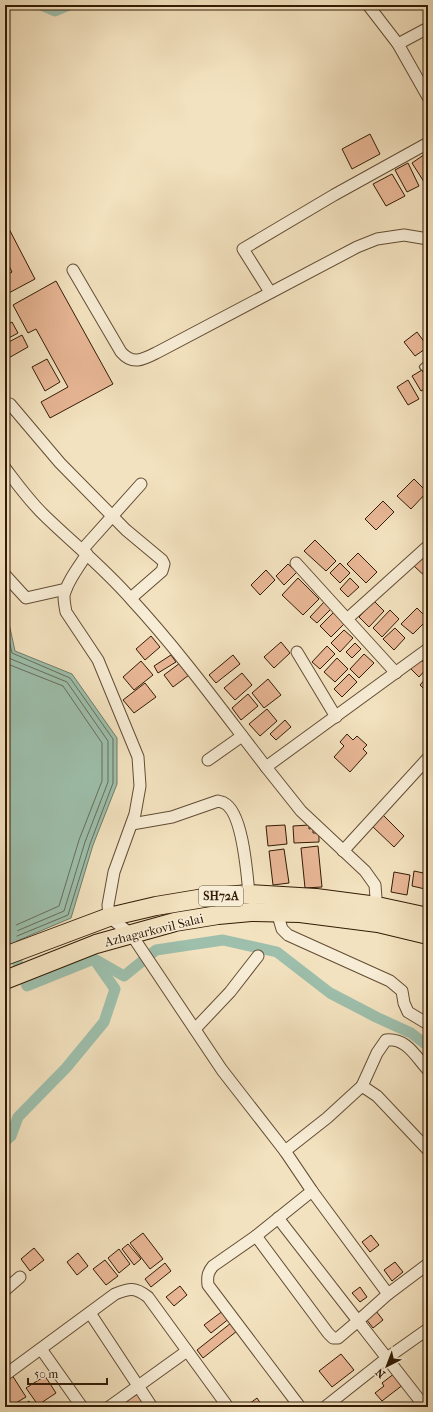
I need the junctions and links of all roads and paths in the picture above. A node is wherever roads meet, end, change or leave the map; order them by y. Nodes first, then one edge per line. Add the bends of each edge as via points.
1 (368, 5) edge
2 (428, 28) edge
3 (398, 44) junction
4 (428, 98) edge
5 (428, 143) edge
6 (428, 239) edge
7 (73, 270) dead end
8 (270, 292) junction
9 (5, 402) edge
10 (5, 468) edge
11 (141, 484) dead end
12 (112, 515) junction
13 (428, 546) edge
14 (85, 552) junction
15 (296, 563) dead end
16 (5, 575) edge
17 (66, 589) junction
18 (131, 598) junction
19 (347, 619) junction
20 (428, 649) edge
21 (297, 652) dead end
22 (396, 673) junction
23 (336, 717) junction
24 (242, 736) junction
25 (428, 758) edge
26 (208, 760) dead end
27 (266, 767) junction
28 (132, 824) junction
29 (343, 851) junction
30 (249, 894) junction
31 (277, 912) junction
32 (378, 915) junction
33 (109, 917) junction
34 (428, 917) edge
35 (131, 934) junction
36 (428, 935) edge
37 (11, 954) edge
38 (258, 956) dead end
39 (16, 976) edge
40 (428, 1024) edge
41 (195, 1029) junction
42 (428, 1070) edge
43 (362, 1086) junction
44 (428, 1150) edge
45 (284, 1151) junction
46 (312, 1191) junction
47 (278, 1218) junction
48 (256, 1236) junction
49 (428, 1264) edge
50 (20, 1277) dead end
51 (5, 1290) edge
52 (388, 1294) junction
53 (90, 1313) junction
54 (358, 1321) junction
55 (428, 1329) edge
56 (41, 1349) junction
57 (187, 1351) junction
58 (387, 1358) junction
59 (5, 1375) edge
60 (138, 1386) junction
61 (82, 1407) edge
62 (109, 1407) edge
63 (152, 1407) edge
64 (228, 1407) edge
65 (300, 1407) edge
66 (325, 1407) edge
67 (425, 1407) edge

1 - 3 street
2 - 3 street
3 - 4 street
5 - 8 street via 243,249
6 - 8 street via 404,235 377,239
7 - 8 street via 121,352 133,360 158,352
9 - 12 street via 10,404 60,463
10 - 14 street via 45,516
11 - 12 street
12 - 14 street
12 - 18 street via 164,564 162,571
13 - 19 street
14 - 17 street
14 - 18 street
15 - 19 street
16 - 17 street via 26,598
17 - 28 street via 66,612 98,660 138,757 140,786
18 - 24 street
19 - 22 street
20 - 22 street
21 - 23 street
22 - 23 street
23 - 27 street
24 - 26 street
24 - 27 street
25 - 29 street
27 - 29 street via 301,810
28 - 30 street via 172,817 218,801 224,802 231,808 243,842
28 - 33 street via 114,872 108,905
29 - 32 street via 365,871 374,885
30 - 32 main road, Azhagarkovil Salai / SH72A via 316,898
30 - 33 main road, Azhagarkovil Salai / SH72A via 204,898
31 - 32 main road, Azhagarkovil Salai / SH72A via 340,917
31 - 35 main road, Azhagarkovil Salai / SH72A via 218,915 175,922
31 - 40 street via 282,929 288,935 390,980 402,991 408,1012
32 - 34 main road, Azhagarkovil Salai / SH72A
32 - 36 main road, Azhagarkovil Salai / SH72A
33 - 35 street
33 - 37 main road, Azhagarkovil Salai / SH72A
35 - 39 main road, Azhagarkovil Salai / SH72A via 96,944
35 - 41 street
38 - 41 street
41 - 45 street via 222,1070
42 - 43 street via 411,1049 395,1039 386,1040
43 - 44 street via 377,1096
43 - 45 street via 327,1118
45 - 46 street
46 - 47 street
46 - 52 street
47 - 48 street
47 - 54 street
48 - 54 street via 333,1338 338,1338
48 - 65 street via 213,1266 207,1277 208,1285
49 - 52 street
50 - 51 street
52 - 54 street
53 - 56 street
53 - 57 street via 115,1294 127,1289 140,1290 148,1297
53 - 60 street
54 - 58 street
55 - 58 street
56 - 59 street
56 - 61 street
57 - 60 street
57 - 64 street
58 - 66 street
58 - 67 street
60 - 62 street
60 - 63 street

